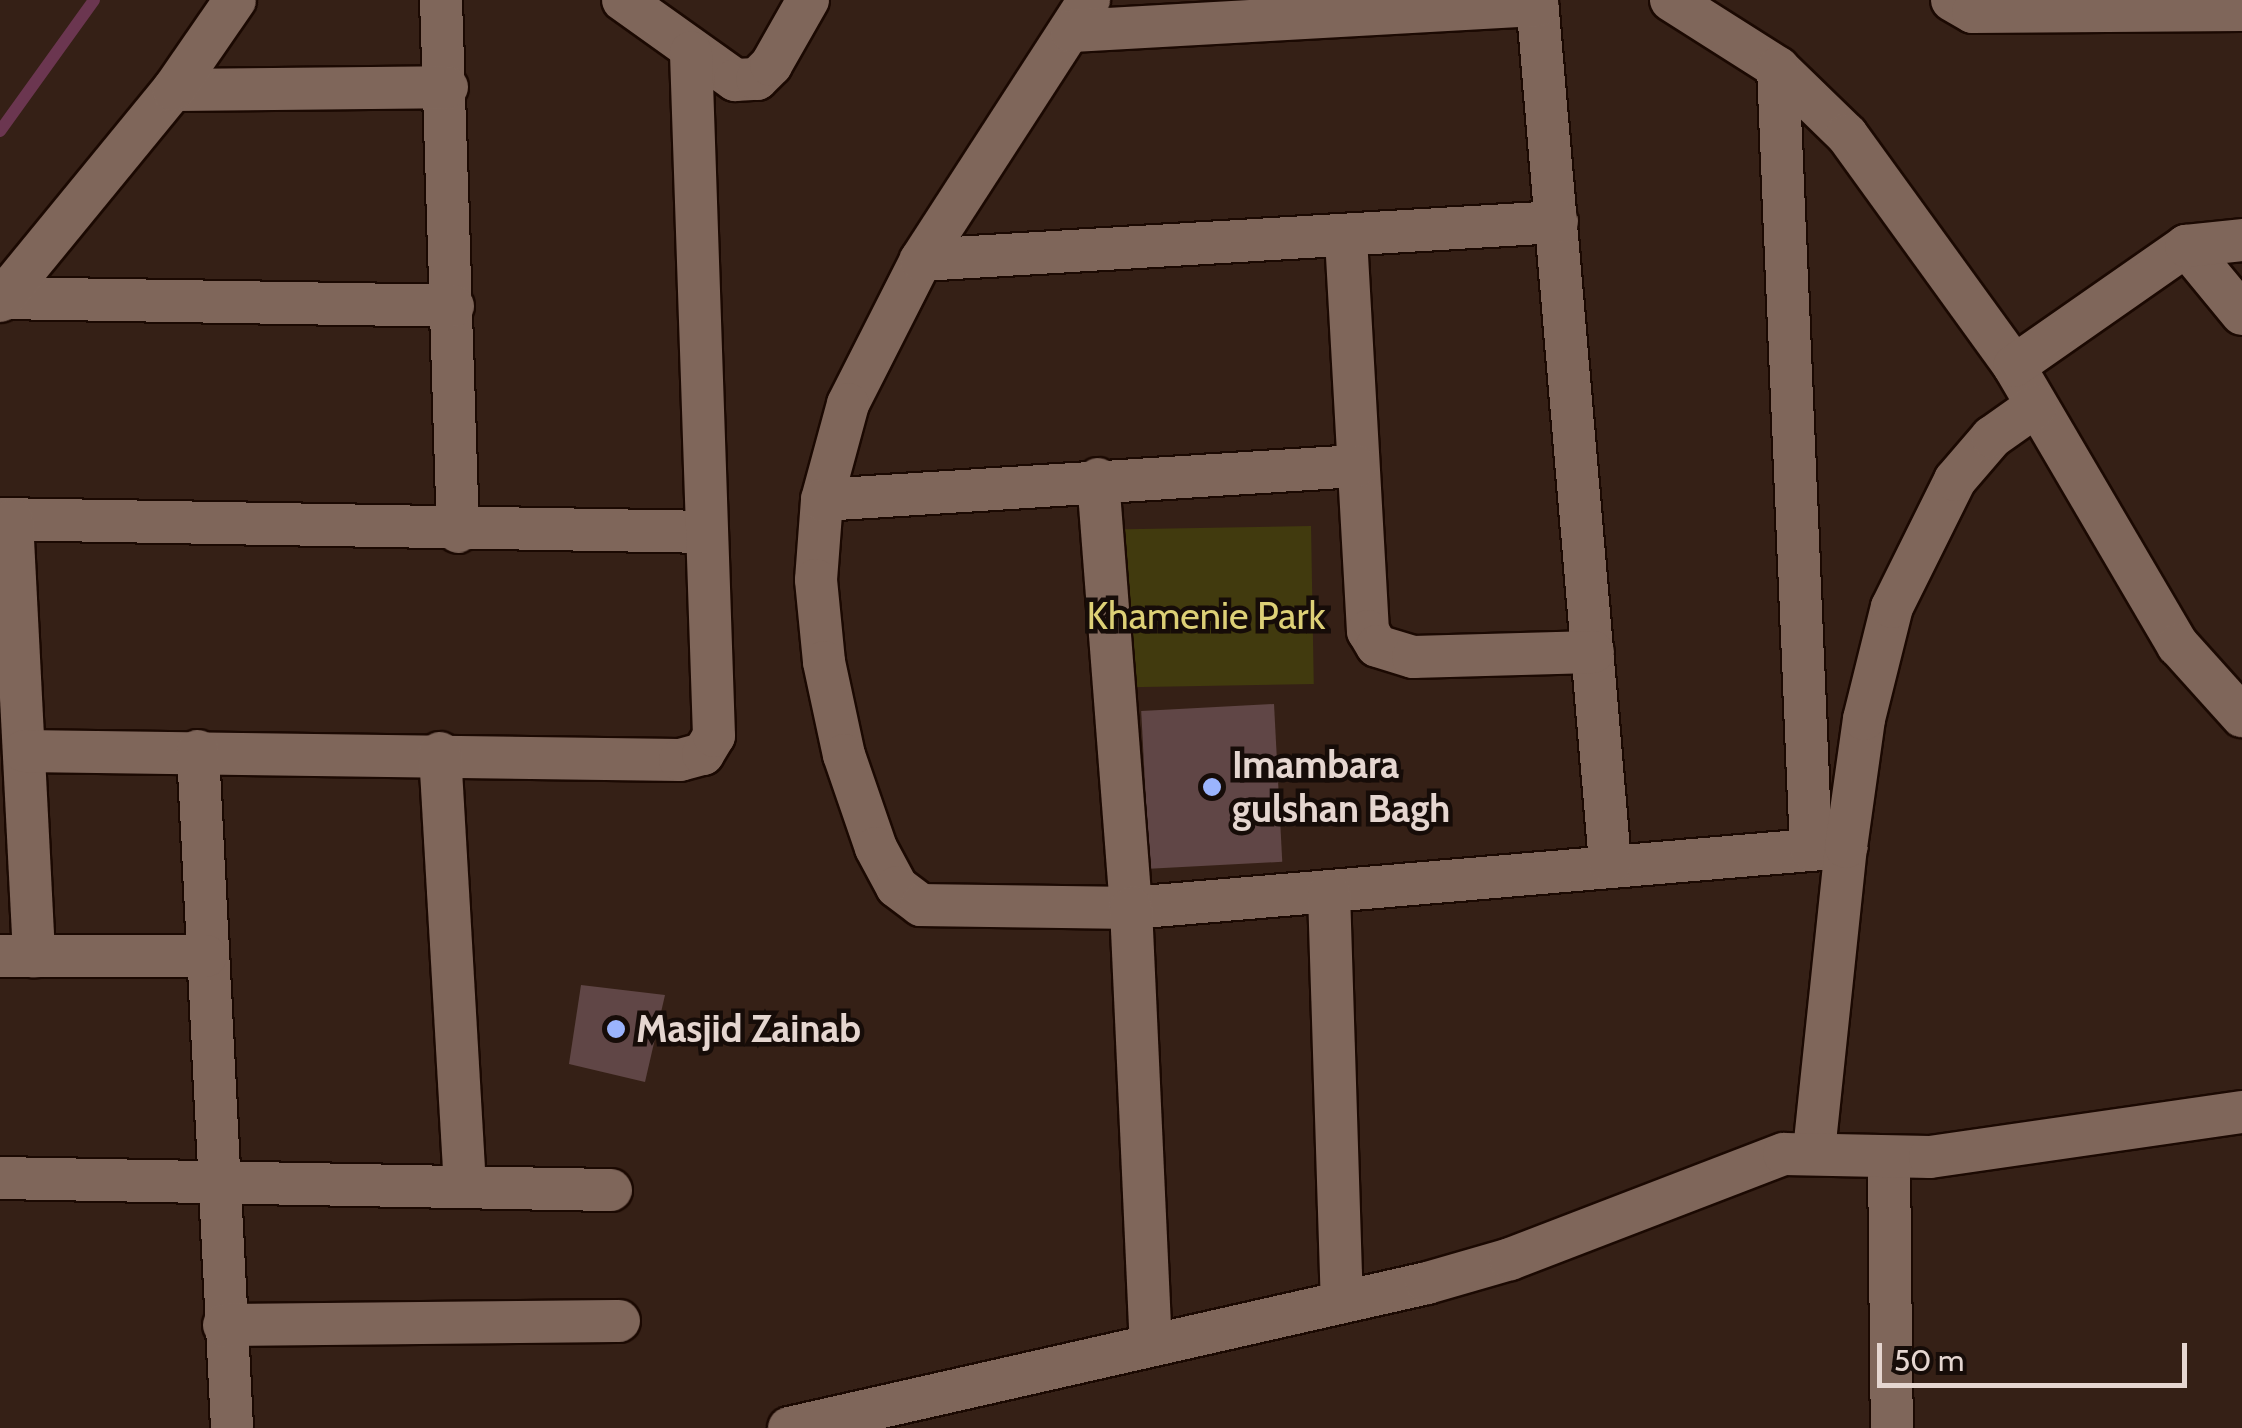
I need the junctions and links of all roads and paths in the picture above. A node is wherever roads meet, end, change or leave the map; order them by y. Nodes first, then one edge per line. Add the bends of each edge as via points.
1 (235, 0) edge
2 (441, 0) edge
3 (623, 0) edge
4 (808, 0) edge
5 (1672, 0) edge
6 (1952, 0) edge
7 (1537, 3) edge
8 (2166, 5) edge
9 (2242, 10) edge
10 (1080, 15) edge
11 (691, 52) junction
12 (1778, 68) junction
13 (447, 87) junction
14 (173, 90) junction
15 (1557, 222) junction
16 (1346, 238) junction
17 (2242, 240) edge
18 (2186, 246) junction
19 (921, 260) junction
20 (1, 299) edge
21 (453, 306) junction
22 (2242, 314) edge
23 (2014, 366) junction
24 (2036, 406) junction
25 (1356, 466) junction
26 (1098, 480) junction
27 (822, 500) junction
28 (6, 520) edge
29 (458, 532) junction
30 (706, 532) junction
31 (1593, 652) junction
32 (2242, 716) edge
33 (24, 751) junction
34 (198, 752) junction
35 (440, 753) junction
36 (1828, 848) junction
37 (1610, 863) junction
38 (1329, 893) junction
39 (1131, 908) junction
40 (17, 956) edge
41 (206, 956) junction
42 (2242, 1112) edge
43 (1814, 1150) junction
44 (1889, 1159) junction
45 (0, 1178) edge
46 (216, 1182) junction
47 (464, 1186) junction
48 (611, 1190) dead end
49 (1342, 1301) junction
50 (619, 1320) dead end
51 (224, 1325) junction
52 (1151, 1345) junction
53 (232, 1428) edge
54 (789, 1428) edge
55 (1892, 1428) edge

1 - 14 street
2 - 13 street
3 - 11 street
4 - 11 street via 757,79 735,80
5 - 12 street
6 - 8 street via 1973,12
7 - 10 street
7 - 15 street
8 - 9 street
10 - 19 street
11 - 30 street
12 - 23 street via 1847,135
12 - 36 street
13 - 14 street
13 - 21 street
14 - 20 street
15 - 16 street
15 - 31 street
16 - 19 street
16 - 25 street
17 - 18 street
18 - 22 street
18 - 23 street
19 - 27 street via 848,404
20 - 21 street
21 - 29 street
23 - 24 street
24 - 32 street via 2178,645
24 - 36 street via 1992,437 1955,480 1892,607
25 - 26 street
25 - 31 street via 1368,631 1377,646 1412,657
26 - 27 street
26 - 39 street
27 - 39 street via 816,580 824,662 844,755 897,887 921,905
28 - 29 street
28 - 33 street
29 - 30 street
30 - 35 street via 714,736 703,754 680,760
31 - 37 street
33 - 34 street
33 - 40 street
34 - 35 street
34 - 41 street
35 - 47 street
36 - 37 street
36 - 43 street
37 - 38 street
38 - 39 street
38 - 49 street
39 - 52 street
40 - 41 street
41 - 46 street
42 - 44 street
43 - 44 street
43 - 49 street via 1755,1161 1510,1259
44 - 55 street
45 - 46 street
46 - 47 street
46 - 51 street
47 - 48 street
49 - 52 street
50 - 51 street
51 - 53 street
52 - 54 street

